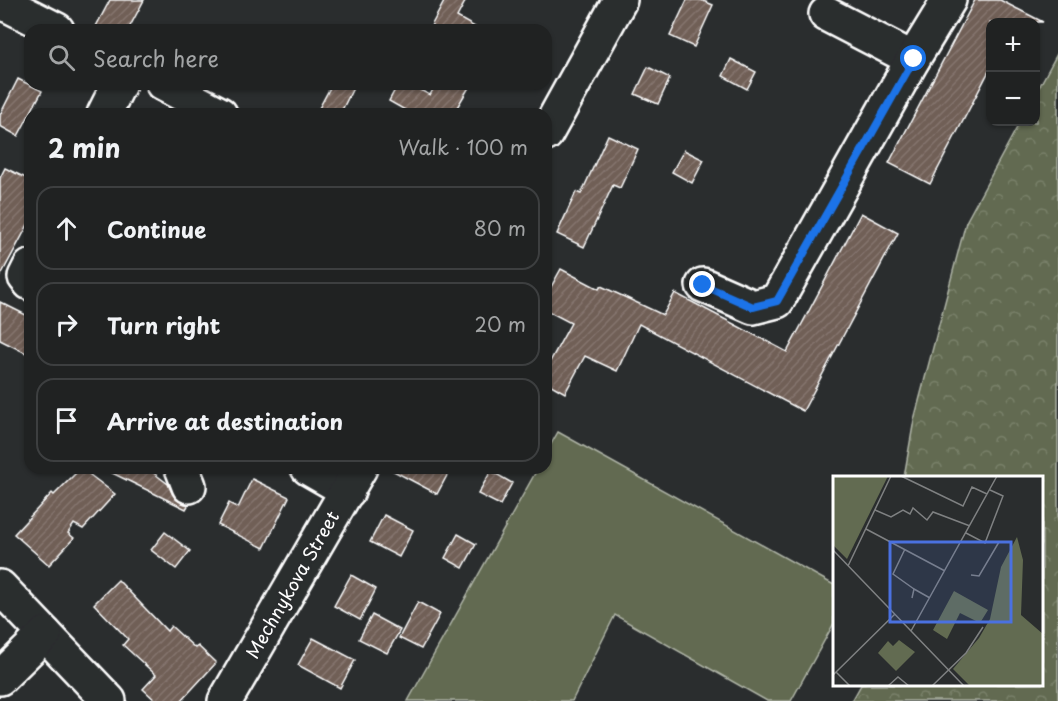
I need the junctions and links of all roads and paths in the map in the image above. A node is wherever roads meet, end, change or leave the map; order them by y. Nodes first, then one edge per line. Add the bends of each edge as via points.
1 (620, 0) edge
2 (949, 0) edge
3 (0, 2) edge
4 (820, 4) edge
5 (45, 24) edge
6 (914, 59) junction
7 (116, 90) edge
8 (174, 90) edge
9 (107, 108) edge
10 (209, 108) edge
11 (552, 123) edge
12 (703, 285) dead end
13 (333, 474) edge
14 (354, 479) edge
15 (0, 587) edge
16 (45, 634) junction
17 (0, 678) edge
18 (109, 701) edge
19 (225, 701) edge

1 - 11 street
2 - 6 street
3 - 5 street
4 - 6 street
6 - 12 street via 777,301 753,307
7 - 9 street
8 - 10 street
13 - 14 street
14 - 19 street, Mechnykova Street
15 - 16 street
16 - 17 street
16 - 18 street

